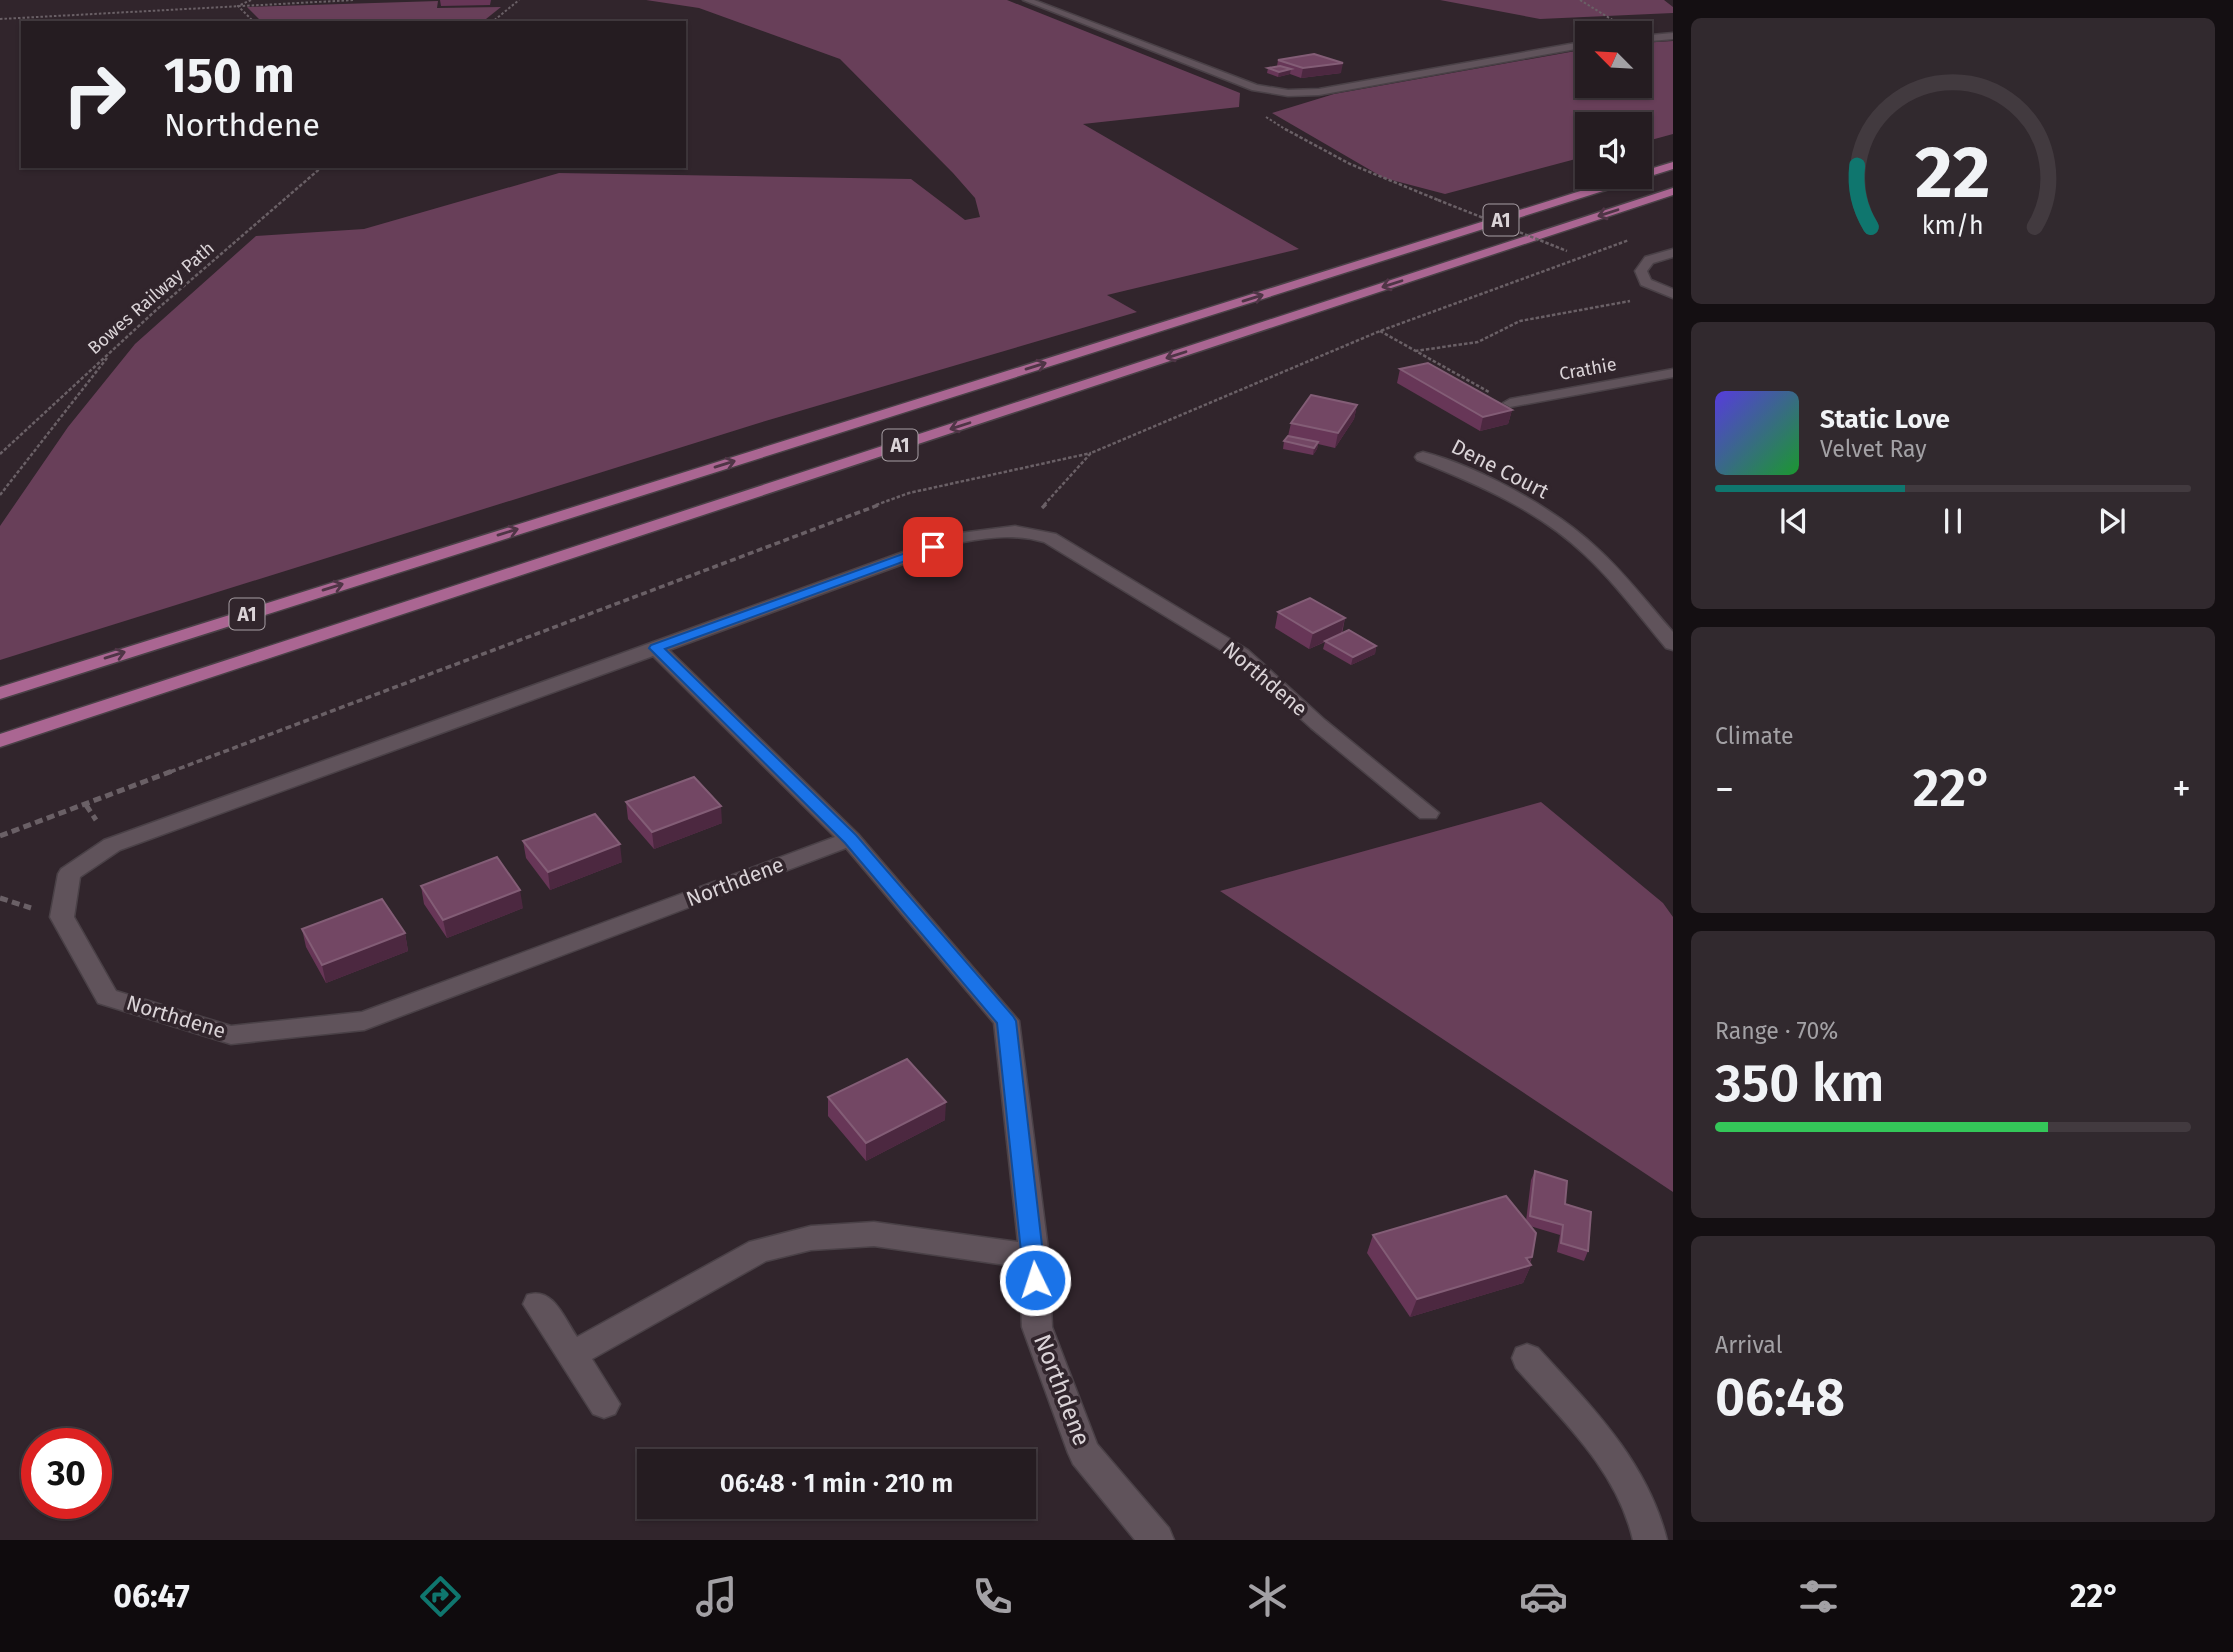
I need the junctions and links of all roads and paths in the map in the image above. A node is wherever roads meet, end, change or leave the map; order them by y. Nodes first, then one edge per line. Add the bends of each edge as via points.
1 (251, 0) edge
2 (354, 0) edge
3 (519, 0) edge
4 (1027, 0) edge
5 (1580, 0) edge
6 (238, 6) junction
7 (0, 19) edge
8 (253, 21) edge
9 (493, 21) edge
10 (1614, 21) edge
11 (1673, 36) edge
12 (1652, 38) edge
13 (1575, 46) edge
14 (1258, 111) dead end
15 (1673, 165) edge
16 (321, 168) edge
17 (1652, 172) edge
18 (1597, 189) edge
19 (1673, 191) edge
20 (1632, 239) dead end
21 (1567, 251) dead end
22 (1673, 253) edge
23 (1672, 294) edge
24 (1380, 331) junction
25 (116, 346) junction
26 (1415, 351) junction
27 (1673, 373) edge
28 (1510, 403) joint
29 (1091, 453) junction
30 (0, 454) edge
31 (1423, 457) dead end
32 (0, 495) edge
33 (1023, 530) junction
34 (1673, 643) edge
35 (656, 648) junction
36 (0, 691) edge
37 (127, 698) junction
38 (0, 741) edge
39 (0, 751) edge
40 (1428, 813) dead end
41 (0, 836) edge
42 (850, 839) junction
43 (1034, 1257) junction
44 (538, 1304) dead end
45 (572, 1355) junction
46 (1527, 1358) dead end
47 (604, 1404) dead end
48 (1157, 1540) edge
49 (1650, 1540) edge

1 - 6 path
2 - 6 path
3 - 9 path
4 - 13 street via 1255,88 1288,93 1338,90
5 - 10 path
6 - 7 path
6 - 8 path
11 - 12 street
14 - 21 path, bridge via 1376,178
15 - 17 highway, A1
16 - 25 path, Bowes Railway Path
36 -> 18 highway, A1
19 -> 37 highway, A1
20 - 24 path
22 - 23 street via 1649,260 1641,271 1646,282
23 - 26 path via 1520,321 1478,342
24 - 26 path
24 - 29 path
25 - 30 path, Bowes Railway Path
25 - 32 path
26 - 28 path
27 - 28 street, Crathie
29 - 33 path
29 - 41 path via 909,493
31 - 34 street, Dene Court via 1522,501 1590,550
33 - 35 street, Northdene via 959,538
33 - 40 street, Northdene via 1049,538 1241,654
35 - 42 street, Northdene
35 - 42 street, Northdene via 112,845 69,874 62,917 107,997 231,1035 364,1021
37 - 38 highway, A1
37 - 39 highway, A1
42 - 43 street, Northdene via 1006,1021
43 - 45 street via 874,1234 811,1238 759,1251
43 - 48 street, Northdene via 1037,1327 1084,1453
44 - 45 street
45 - 47 street
46 - 49 street via 1615,1457 1648,1524

